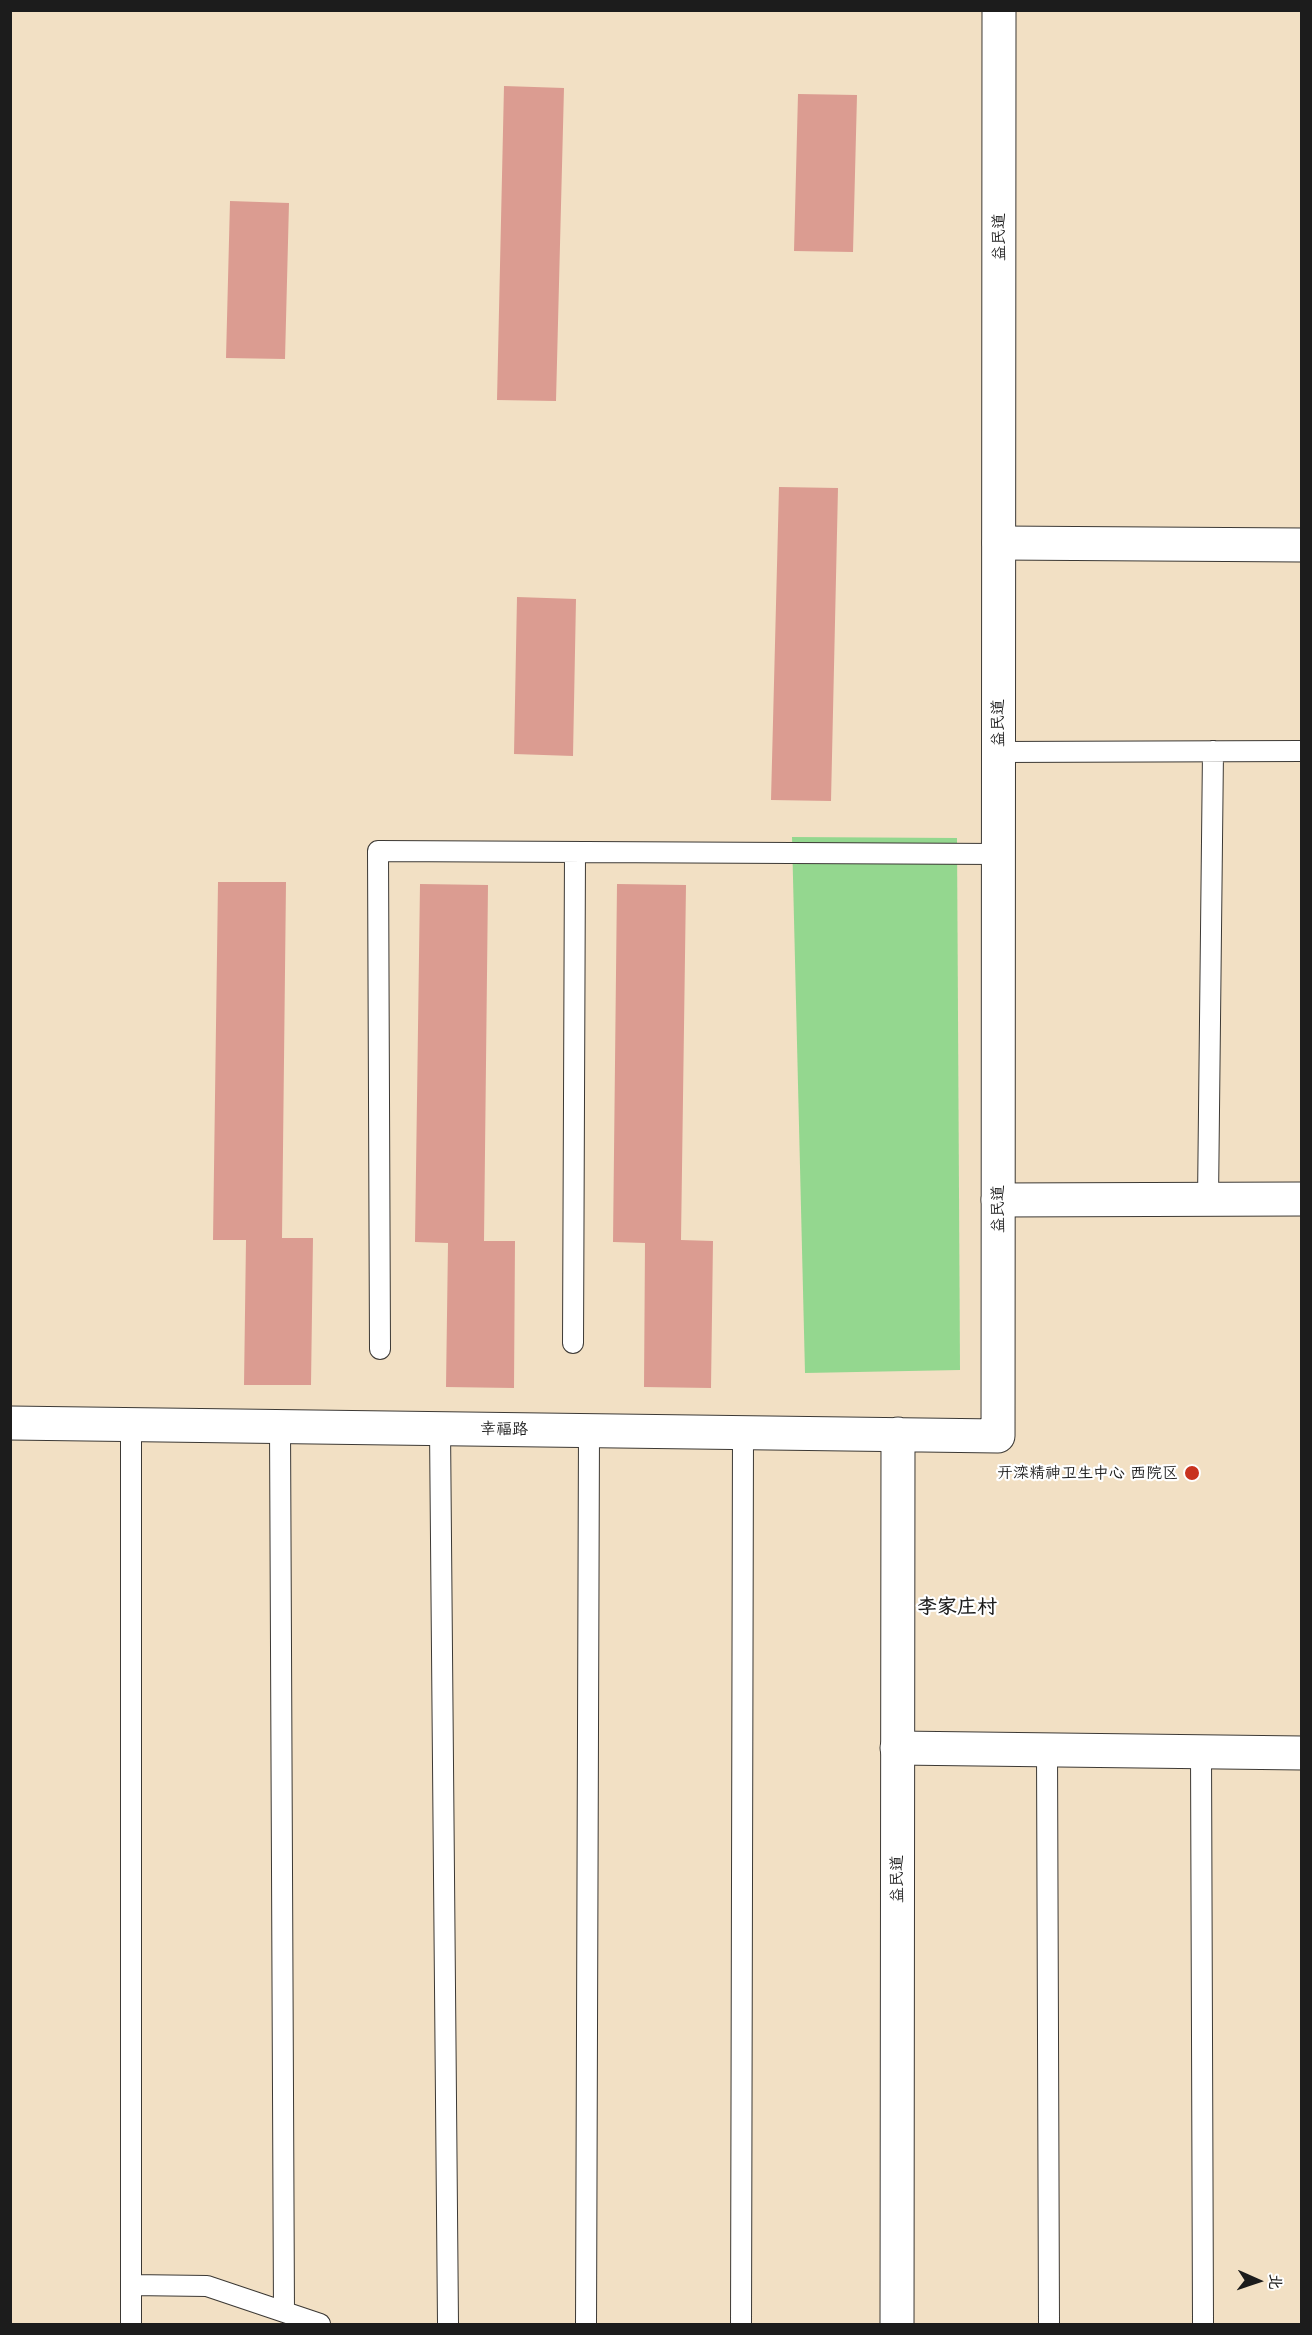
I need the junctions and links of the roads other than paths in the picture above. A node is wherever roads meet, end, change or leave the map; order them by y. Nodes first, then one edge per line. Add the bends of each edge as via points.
1 (999, 10) edge
2 (999, 543) junction
3 (1302, 546) edge
4 (1213, 751) junction
5 (1302, 751) edge
6 (998, 752) junction
7 (575, 852) junction
8 (998, 854) junction
9 (1302, 1199) edge
10 (998, 1200) junction
11 (1208, 1200) junction
12 (573, 1343) dead end
13 (380, 1349) dead end
14 (10, 1423) edge
15 (131, 1424) junction
16 (280, 1426) junction
17 (440, 1428) junction
18 (590, 1430) junction
19 (743, 1432) junction
20 (897, 1434) junction
21 (998, 1436) joint
22 (897, 1748) junction
23 (1047, 1750) junction
24 (1201, 1752) junction
25 (1302, 1753) edge
26 (131, 2285) junction
27 (284, 2312) junction
28 (131, 2325) edge
29 (320, 2325) edge
30 (448, 2325) edge
31 (586, 2325) edge
32 (741, 2325) edge
33 (897, 2325) edge
34 (1049, 2325) edge
35 (1203, 2325) edge

1 - 2 street, 益民道
2 - 3 street
2 - 6 street, 益民道
4 - 5 lane
4 - 6 lane
4 - 11 lane
6 - 8 street, 益民道
7 - 8 lane
7 - 12 lane
7 - 13 lane via 378,851
8 - 10 street, 益民道
9 - 11 street
10 - 11 street
10 - 21 street, 益民道
14 - 15 street, 幸福路
15 - 16 street, 幸福路
15 - 26 lane
16 - 17 street, 幸福路
16 - 27 lane
17 - 18 street, 幸福路
17 - 30 lane
18 - 19 street, 幸福路
18 - 31 lane
19 - 20 street, 幸福路
19 - 32 lane
20 - 21 street, 幸福路
20 - 22 street, 益民道
22 - 23 street
22 - 33 street, 益民道
23 - 24 street
23 - 34 lane
24 - 25 street
24 - 35 lane
26 - 27 lane via 207,2286
26 - 28 lane
27 - 29 lane

